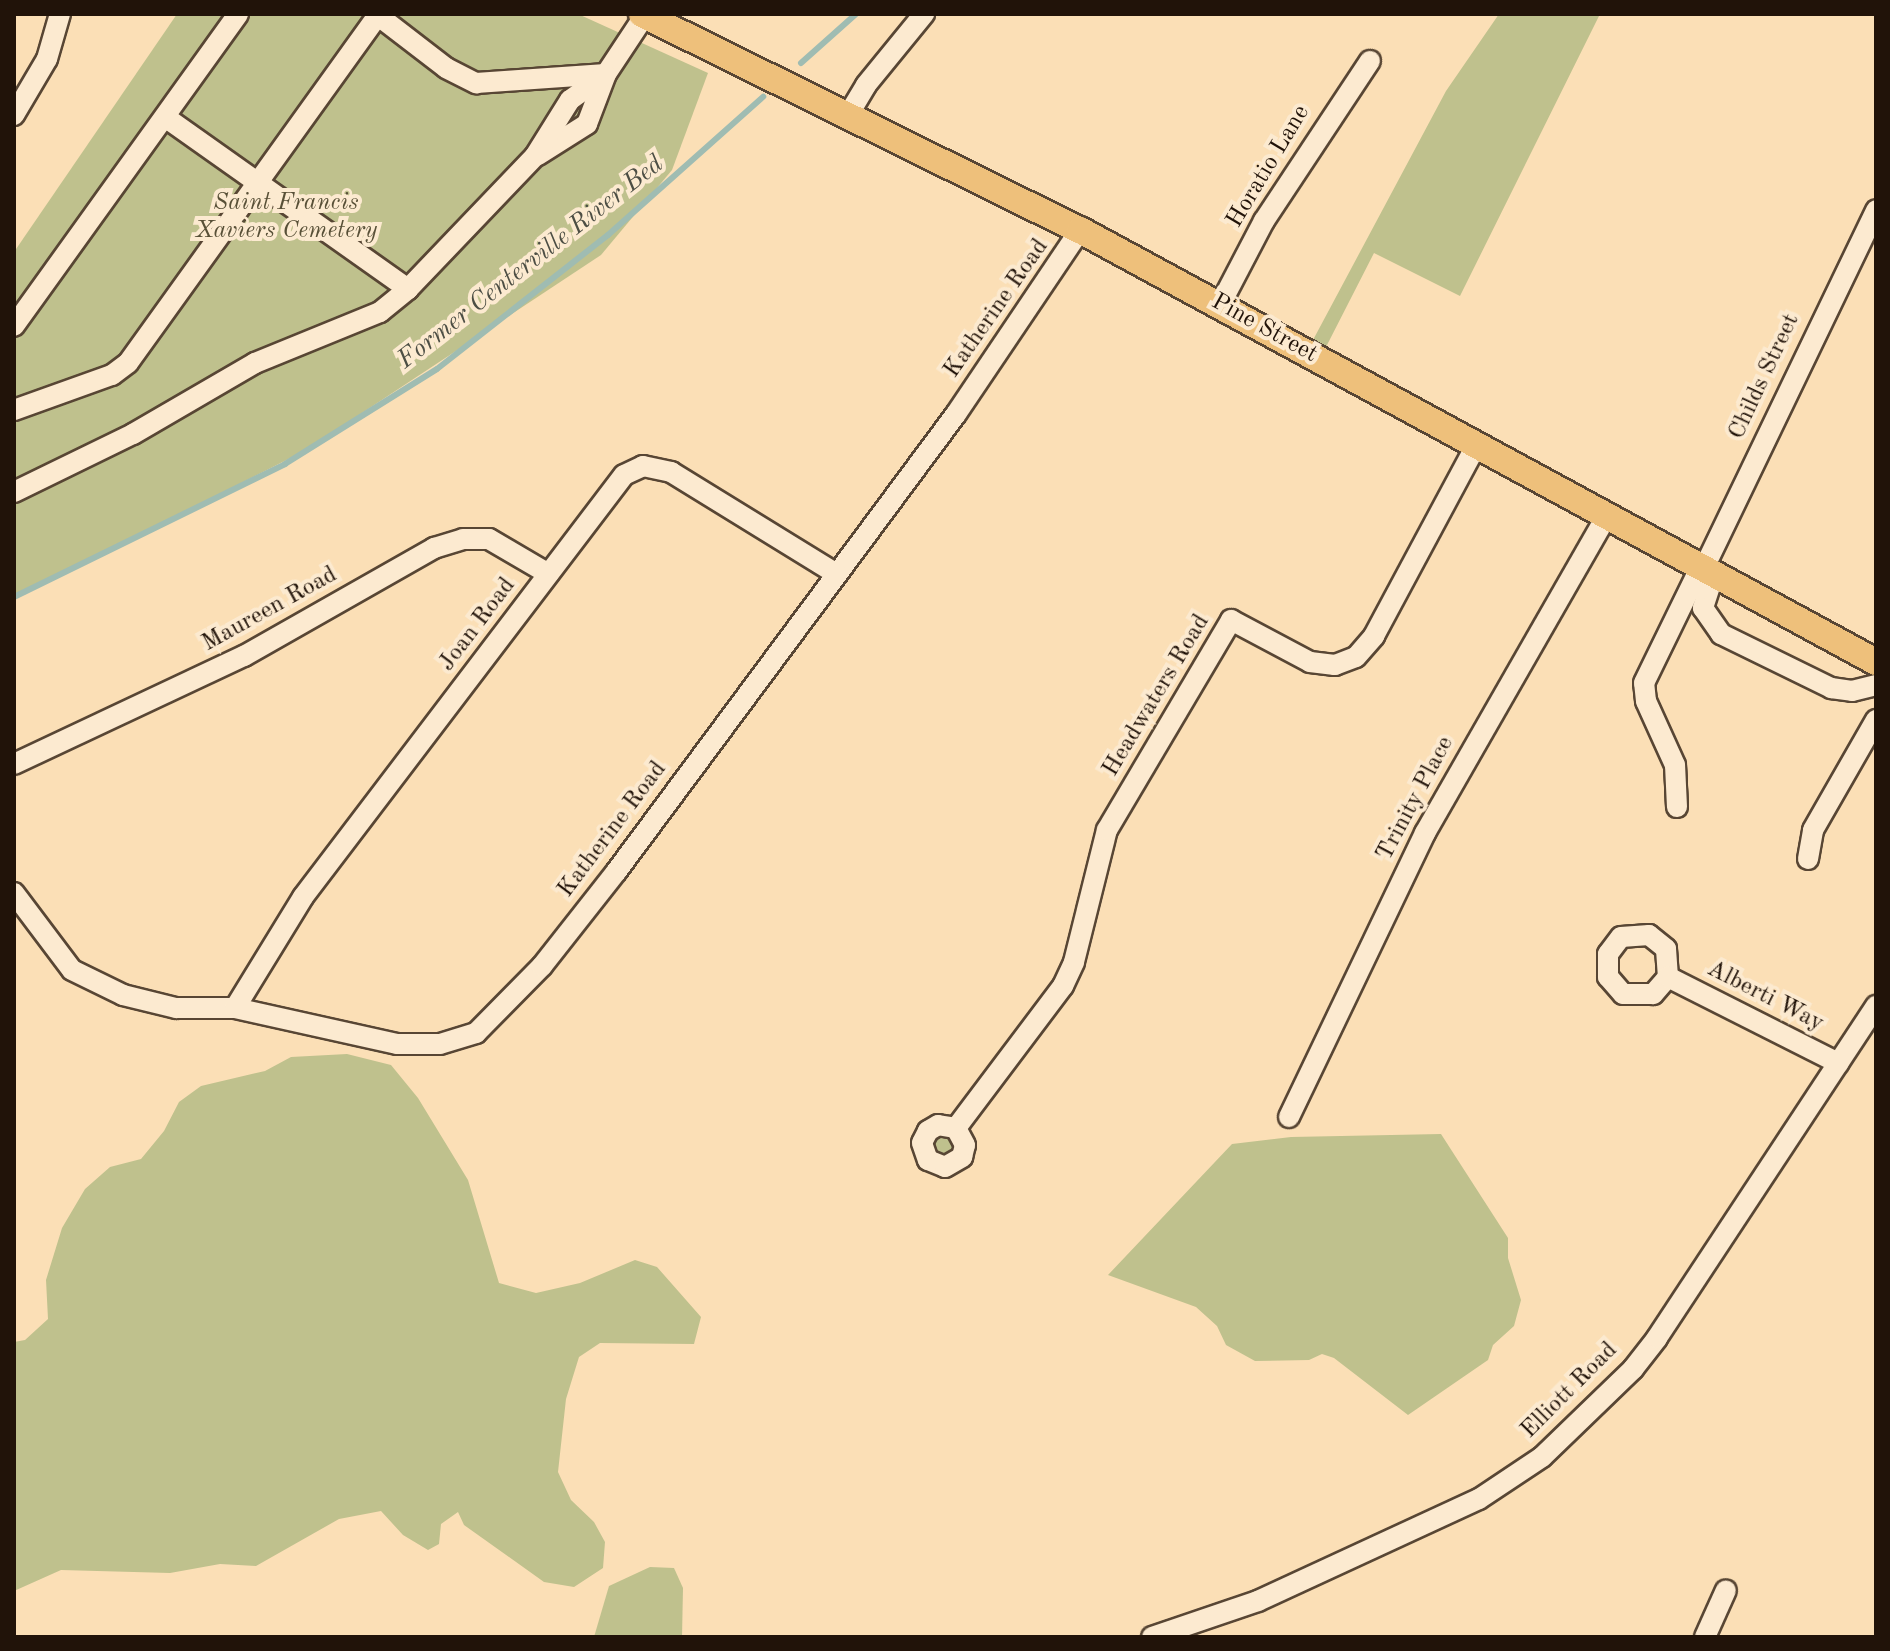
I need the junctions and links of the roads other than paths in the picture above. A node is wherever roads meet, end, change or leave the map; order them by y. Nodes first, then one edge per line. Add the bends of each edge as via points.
1 (60, 14) edge
2 (238, 14) edge
3 (377, 14) edge
4 (924, 14) edge
5 (644, 15) edge
6 (1370, 61) dead end
7 (606, 74) junction
8 (850, 112) junction
9 (14, 115) edge
10 (165, 117) junction
11 (258, 184) junction
12 (1876, 210) edge
13 (1080, 230) junction
14 (408, 289) junction
15 (1220, 305) junction
16 (14, 326) edge
17 (14, 410) edge
18 (1476, 446) junction
19 (14, 492) edge
20 (1607, 515) junction
21 (1706, 569) junction
22 (549, 574) junction
23 (837, 574) junction
24 (1876, 662) edge
25 (1876, 685) edge
26 (1876, 720) edge
27 (14, 764) edge
28 (1677, 807) dead end
29 (1808, 859) dead end
30 (14, 893) edge
31 (1668, 977) dead end
32 (1876, 1006) edge
33 (235, 1008) junction
34 (1838, 1063) junction
35 (1289, 1117) dead end
36 (956, 1128) dead end
37 (1726, 1590) dead end
38 (1152, 1637) edge
39 (1705, 1637) edge

1 - 9 street via 47,59
2 - 10 street
3 - 7 street via 446,68 476,83
3 - 11 street
4 - 8 street
5 - 7 street
5 - 8 main road, Pine Street
6 - 15 street, Horatio Lane via 1264,221
7 - 14 street via 570,100 535,156
8 - 13 main road, Pine Street
10 - 11 street
10 - 16 street
11 - 14 street
11 - 17 street via 128,363 112,375
12 - 21 street, Childs Street
13 - 15 main road, Pine Street
13 - 23 street, Katherine Road via 956,414
14 - 19 street via 367,319 255,363 133,434
15 - 18 main road, Pine Street
18 - 20 main road, Pine Street
18 - 36 street, Headwaters Road via 1374,636 1356,657 1335,665 1310,662 1231,620 1107,830 1070,973
20 - 21 main road, Pine Street
20 - 35 street, Trinity Place via 1425,833
21 - 24 main road, Pine Street
21 - 25 street via 1703,608 1721,634 1831,688 1852,691
21 - 28 street via 1644,683 1646,701 1679,783
22 - 23 street, Joan Road via 616,483 643,466 680,476
22 - 27 street, Maureen Road via 489,539 463,539 434,548 182,688
22 - 33 street, Joan Road via 303,897
23 - 33 street, Katherine Road via 616,872 542,966 482,1029 449,1043 397,1044
26 - 29 street via 1813,830
30 - 33 street, Katherine Road via 62,961 96,985 176,1008
31 - 34 street, Alberti Way
32 - 34 street, Elliott Road
34 - 38 street, Elliott Road via 1657,1338 1633,1369 1542,1457 1479,1499 1258,1601
37 - 39 street

